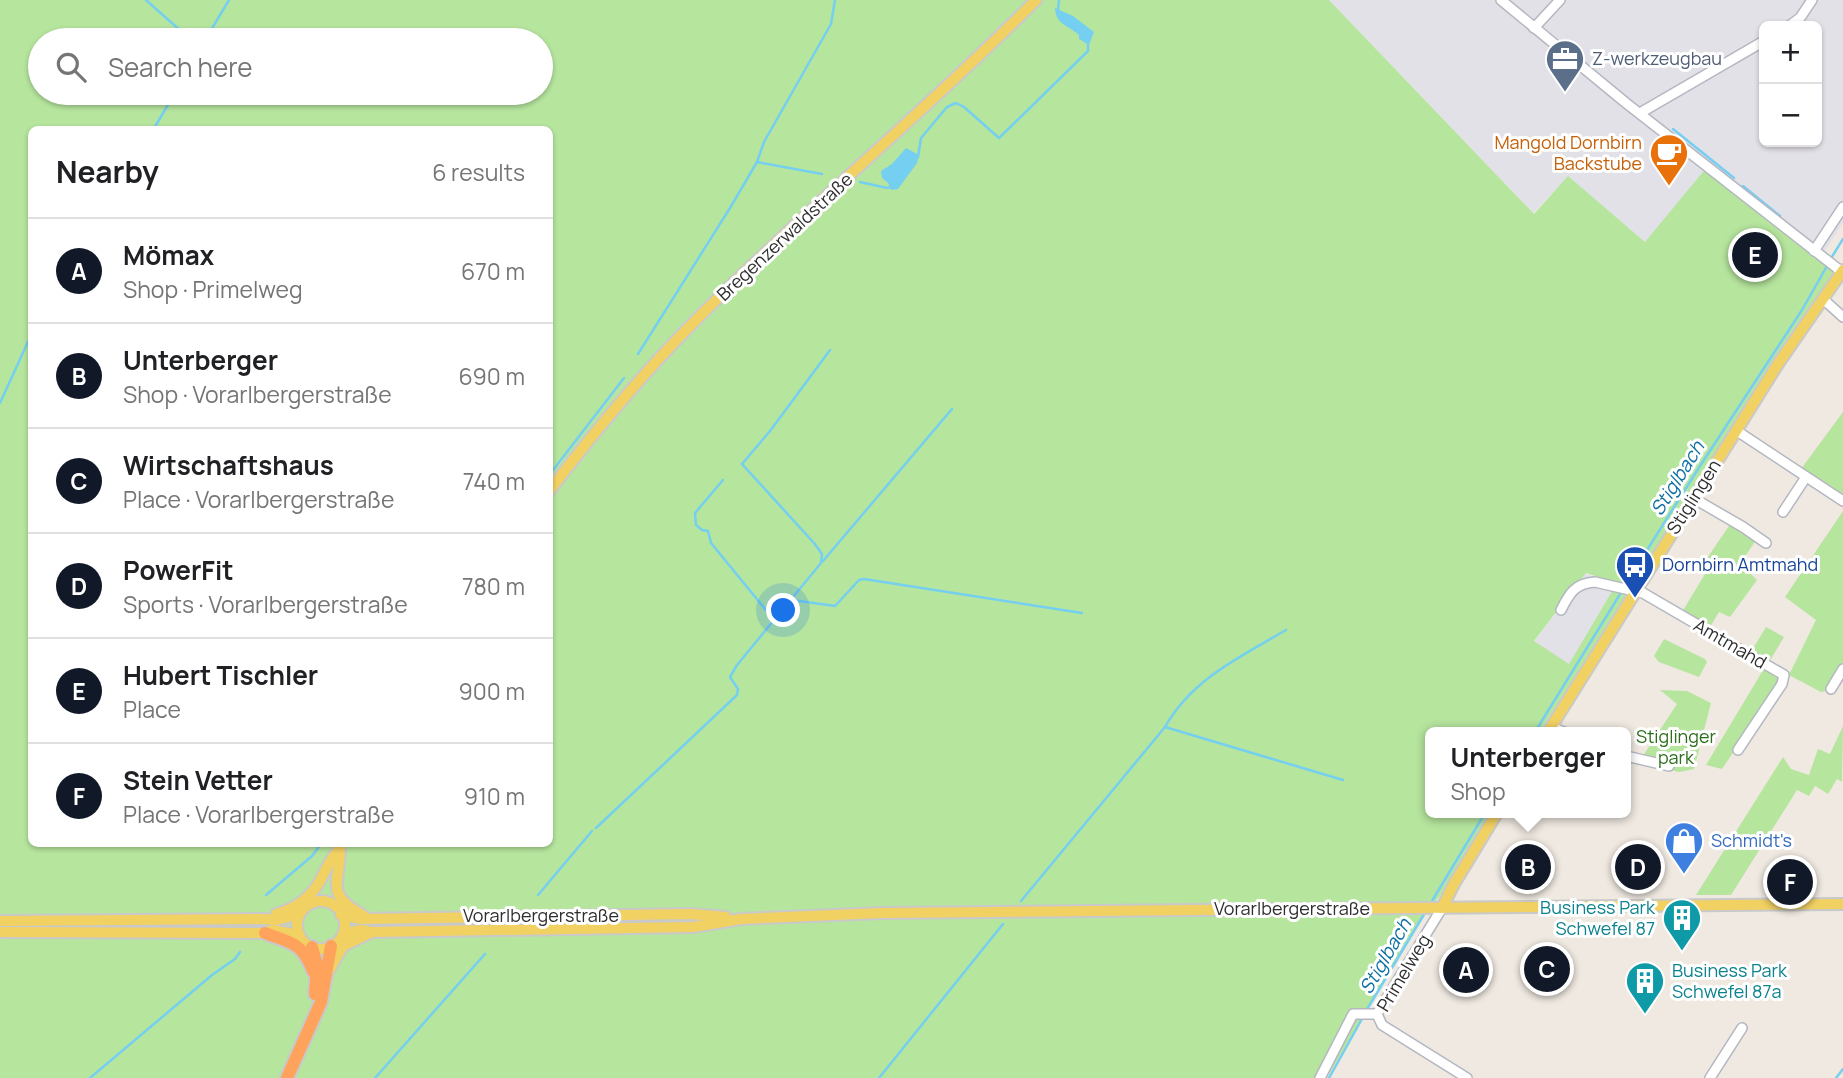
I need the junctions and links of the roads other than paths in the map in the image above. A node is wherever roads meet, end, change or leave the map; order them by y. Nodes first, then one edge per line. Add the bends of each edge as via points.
1 (1036, 0) edge
2 (1501, 0) edge
3 (1560, 0) edge
4 (1812, 0) edge
5 (1796, 21) edge
6 (1534, 28) junction
7 (1759, 44) edge
8 (1640, 113) junction
9 (1843, 207) edge
10 (1814, 251) junction
11 (1836, 267) edge
12 (1822, 299) junction
13 (1843, 317) edge
14 (1737, 431) junction
15 (1806, 477) junction
16 (553, 486) edge
17 (1693, 498) junction
18 (1843, 501) edge
19 (1783, 512) dead end
20 (1766, 543) dead end
21 (1631, 592) junction
22 (1561, 610) dead end
23 (1843, 669) edge
24 (1831, 689) dead end
25 (1552, 727) edge
26 (1738, 750) dead end
27 (1631, 756) edge
28 (1670, 766) dead end
29 (1494, 818) edge
30 (341, 847) edge
31 (342, 847) edge
32 (342, 847) edge
33 (331, 875) junction
34 (315, 902) junction
35 (1843, 904) edge
36 (1439, 908) junction
37 (338, 910) junction
38 (299, 914) junction
39 (366, 918) junction
40 (217, 919) junction
41 (261, 919) junction
42 (741, 919) junction
43 (0, 921) edge
44 (0, 932) edge
45 (182, 932) junction
46 (372, 932) junction
47 (265, 933) junction
48 (343, 934) junction
49 (299, 935) junction
50 (331, 946) junction
51 (312, 947) junction
52 (327, 974) junction
53 (316, 990) junction
54 (1374, 1014) junction
55 (1742, 1028) dead end
56 (279, 1078) edge
57 (287, 1078) edge
58 (1320, 1078) edge
59 (1466, 1078) edge
60 (1710, 1078) edge

1 - 16 main road, Bregenzerwaldstraße via 968,69 695,321 593,433
2 - 6 street
3 - 6 street
4 - 5 street
6 - 8 street
7 - 8 street
8 - 10 street
9 - 10 street
10 - 11 street
11 - 12 main road, Stiglingen
12 - 13 street
12 - 14 main road, Stiglingen
14 - 15 street
14 - 17 main road, Stiglingen
15 - 18 street
15 - 19 street
17 - 20 street
17 - 21 main road, Stiglingen
21 - 22 street via 1595,582 1580,584
21 - 25 main road, Stiglingen
21 - 26 street, Amtmahd via 1643,593 1784,675 1783,684
23 - 24 street
27 - 28 street
29 - 36 main road
30 - 41 main road via 311,894 294,907
31 - 33 main road
32 - 39 main road via 338,894 346,906
33 - 34 main road
33 - 37 main road via 330,895
34 - 37 main road, Vorarlbergerstraße via 325,901
34 - 38 main road
35 - 36 main road, Vorarlbergerstraße
36 - 42 main road, Vorarlbergerstraße
36 - 54 street, Primelweg
37 - 39 main road, Vorarlbergerstraße via 356,919
37 - 48 main road
38 - 41 main road
38 - 49 main road
39 - 42 main road, Vorarlbergerstraße via 691,914
40 - 41 main road
40 - 43 main road
40 - 45 main road via 207,926 187,926
42 - 46 main road, Vorarlbergerstraße via 693,927
44 - 45 main road
45 - 47 main road
46 - 48 main road, Vorarlbergerstraße
46 - 52 main road via 343,946
47 - 49 main road
47 - 53 highway via 302,949
48 - 50 main road
49 - 51 main road
50 - 51 main road
50 - 52 highway
51 - 53 highway
52 - 57 highway via 321,1002
53 - 56 highway
54 - 58 street via 1353,1014
54 - 59 street, Primelweg via 1382,1025
55 - 60 street

